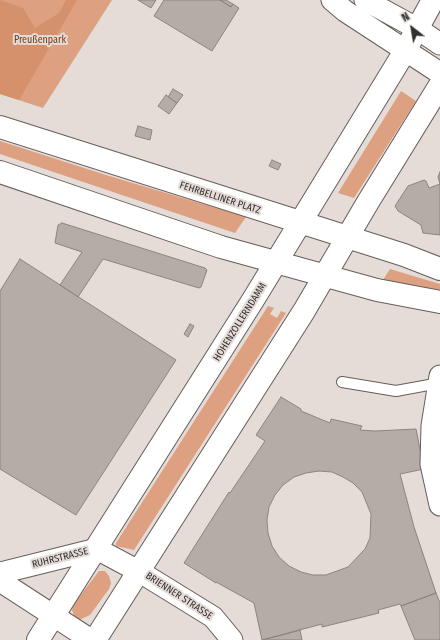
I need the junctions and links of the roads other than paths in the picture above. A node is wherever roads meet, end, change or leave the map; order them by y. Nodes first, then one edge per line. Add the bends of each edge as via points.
1 (332, 0) edge
2 (365, 0) edge
3 (433, 0) edge
4 (418, 29) junction
5 (440, 44) edge
6 (405, 50) junction
7 (440, 73) edge
8 (440, 85) edge
9 (0, 127) edge
10 (0, 172) edge
11 (301, 223) junction
12 (347, 237) junction
13 (277, 262) junction
14 (440, 269) edge
15 (326, 276) junction
16 (440, 302) edge
17 (439, 381) edge
18 (342, 382) dead end
19 (440, 505) edge
20 (97, 550) junction
21 (140, 572) junction
22 (0, 573) edge
23 (0, 581) edge
24 (53, 616) junction
25 (38, 640) edge
26 (91, 640) edge
27 (95, 640) edge
28 (232, 640) edge

1 - 6 street
2 - 4 street
3 - 4 main road, HOHENZOLLERNDAMM
4 - 5 street
4 - 6 main road, HOHENZOLLERNDAMM
6 - 7 street
6 - 11 main road, HOHENZOLLERNDAMM
8 - 12 main road
9 - 11 main road, FEHRBELLINER PLATZ
10 - 13 main road via 221,247
11 - 12 main road, FEHRBELLINER PLATZ
11 - 13 main road, HOHENZOLLERNDAMM
12 - 14 main road, FEHRBELLINER PLATZ
12 - 15 main road
13 - 15 main road
13 - 20 main road, HOHENZOLLERNDAMM
15 - 16 main road via 378,290
15 - 21 main road
17 - 18 lane via 396,391
17 - 19 street via 432,426 431,464
20 - 21 street, RUHRSTRASSE
20 - 22 street, RUHRSTRASSE
20 - 24 main road, HOHENZOLLERNDAMM
21 - 27 main road
21 - 28 street, BRIENNER STRASSE via 213,617
23 - 24 street
24 - 25 main road, HOHENZOLLERNDAMM
24 - 26 street

